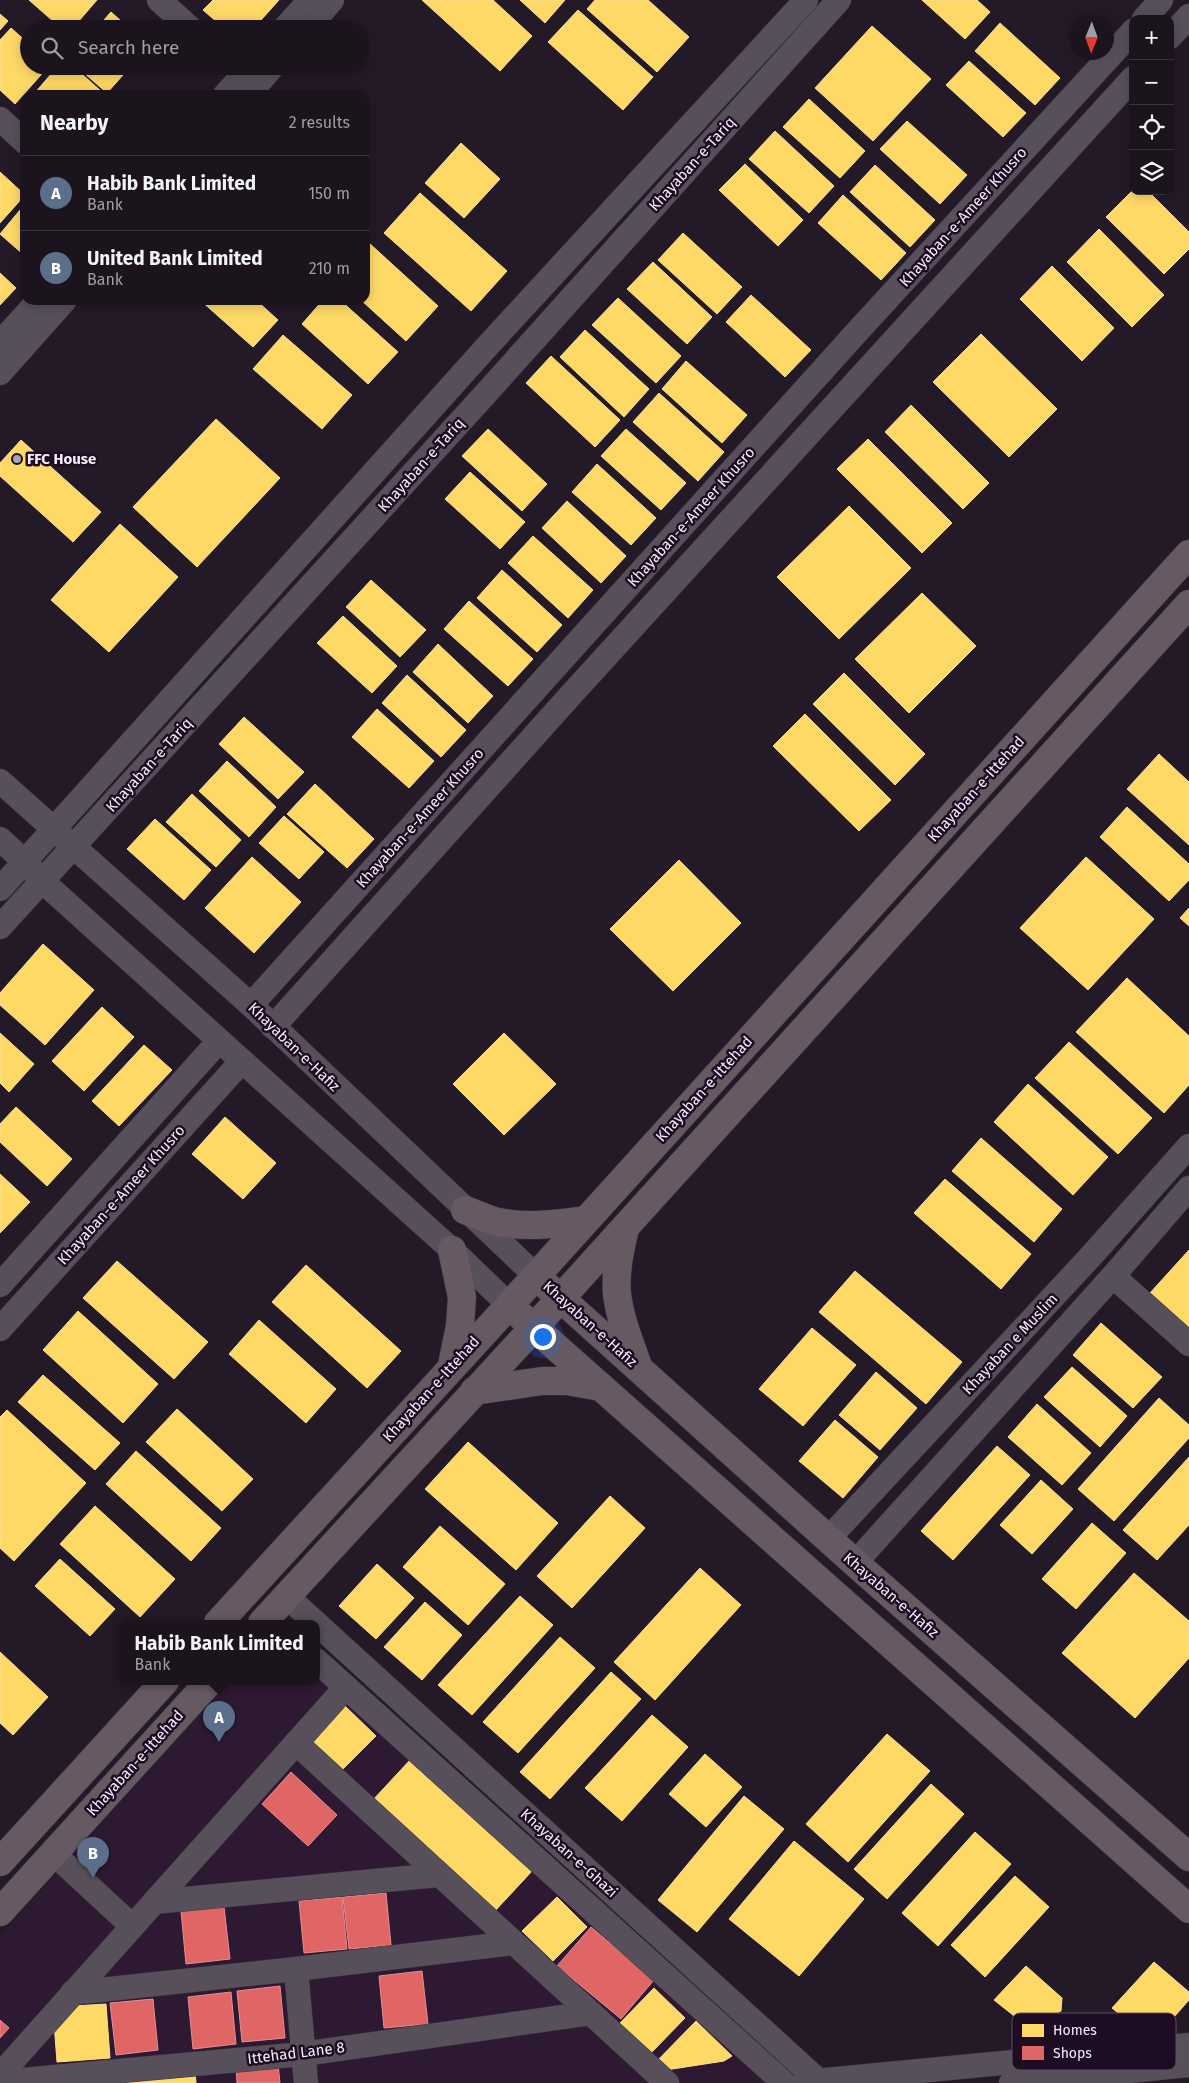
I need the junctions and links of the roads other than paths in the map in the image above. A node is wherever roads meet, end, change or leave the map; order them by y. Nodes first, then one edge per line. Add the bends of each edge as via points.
1 (159, 0) edge
2 (310, 0) edge
3 (332, 0) edge
4 (806, 0) edge
5 (839, 0) edge
6 (1161, 0) edge
7 (1148, 15) edge
8 (1189, 16) edge
9 (181, 20) edge
10 (292, 20) edge
11 (315, 20) edge
12 (1174, 33) edge
13 (1129, 35) edge
14 (244, 76) edge
15 (1129, 82) edge
16 (230, 90) edge
17 (0, 119) edge
18 (20, 137) edge
19 (885, 302) junction
20 (34, 305) edge
21 (61, 305) edge
22 (909, 324) junction
23 (856, 333) junction
24 (492, 341) junction
25 (0, 343) edge
26 (882, 353) junction
27 (519, 356) junction
28 (465, 371) junction
29 (0, 373) edge
30 (489, 390) junction
31 (1189, 554) edge
32 (1189, 604) edge
33 (0, 781) edge
34 (54, 829) junction
35 (0, 839) edge
36 (74, 846) junction
37 (24, 861) junction
38 (41, 880) junction
39 (0, 889) edge
40 (0, 928) edge
41 (251, 1005) junction
42 (273, 1027) junction
43 (219, 1041) junction
44 (242, 1061) junction
45 (1189, 1146) edge
46 (1189, 1188) edge
47 (465, 1210) junction
48 (585, 1220) junction
49 (626, 1227) junction
50 (452, 1250) junction
51 (536, 1276) junction
52 (1113, 1276) junction
53 (0, 1285) edge
54 (561, 1298) junction
55 (508, 1304) junction
56 (533, 1327) junction
57 (0, 1329) edge
58 (1189, 1344) edge
59 (452, 1366) junction
60 (639, 1368) junction
61 (601, 1388) junction
62 (474, 1391) junction
63 (828, 1539) junction
64 (855, 1563) junction
65 (286, 1596) junction
66 (221, 1620) edge
67 (269, 1620) edge
68 (313, 1620) edge
69 (320, 1627) edge
70 (320, 1664) edge
71 (162, 1685) edge
72 (206, 1685) edge
73 (346, 1687) junction
74 (296, 1743) junction
75 (53, 1854) junction
76 (1189, 1857) edge
77 (0, 1862) edge
78 (438, 1875) junction
79 (154, 1902) junction
80 (1189, 1909) edge
81 (0, 1912) edge
82 (132, 1926) junction
83 (513, 1943) junction
84 (296, 1969) junction
85 (72, 1993) junction
86 (591, 2012) junction
87 (1189, 2045) edge
88 (1176, 2046) edge
89 (303, 2054) junction
90 (1012, 2063) edge
91 (1189, 2065) edge
92 (1176, 2066) edge
93 (1140, 2070) edge
94 (0, 2075) edge
95 (0, 2082) edge
96 (820, 2082) edge
97 (306, 2083) edge
98 (667, 2083) edge
99 (784, 2083) edge
100 (789, 2083) edge
101 (1011, 2083) edge

1 - 9 street
2 - 10 street
3 - 11 street
4 - 24 street, Khayaban-e-Tariq
5 - 27 street, Khayaban-e-Tariq
6 - 7 street
8 - 12 street
13 - 19 street, Khayaban-e-Ameer Khusro
14 - 16 street
15 - 22 street, Khayaban-e-Ameer Khusro
17 - 18 street
19 - 22 street via 896,320
19 - 23 street, Khayaban-e-Ameer Khusro
20 - 25 street
21 - 29 street
22 - 26 street, Khayaban-e-Ameer Khusro
23 - 26 street via 876,334 882,343
23 - 41 street, Khayaban-e-Ameer Khusro
24 - 27 street via 493,351 500,359 510,361
24 - 28 street, Khayaban-e-Tariq
26 - 42 street, Khayaban-e-Ameer Khusro
27 - 30 street, Khayaban-e-Tariq
28 - 30 street via 476,370 485,375
28 - 34 street, Khayaban-e-Tariq
30 - 36 street, Khayaban-e-Tariq
31 - 48 main road, Khayaban-e-Ittehad
32 - 49 main road
33 - 34 street, Khayaban-e-Hafiz
34 - 36 street, Khayaban-e-Hafiz
34 - 37 street, Khayaban-e-Tariq
35 - 37 street
36 - 38 street, Khayaban-e-Tariq
36 - 41 street, Khayaban-e-Hafiz
37 - 38 street
37 - 39 street, Khayaban-e-Tariq
38 - 40 street, Khayaban-e-Tariq
38 - 43 street
41 - 42 street, Khayaban-e-Hafiz
42 - 47 street, Khayaban-e-Hafiz
43 - 44 street
43 - 53 street, Khayaban-e-Ameer Khusro
44 - 50 street
44 - 57 street, Khayaban-e-Ameer Khusro
45 - 63 street, Khayaban e Muslim
46 - 52 street
47 - 48 main road via 499,1222 525,1225
47 - 51 street, Khayaban-e-Hafiz
48 - 51 main road, Khayaban-e-Ittehad
49 - 54 main road
49 - 60 main road via 618,1261 617,1294
50 - 55 street
50 - 59 main road via 462,1297
51 - 54 main road, Khayaban-e-Hafiz
51 - 55 main road, Khayaban-e-Ittehad
52 - 58 street
52 - 64 street
54 - 56 main road
54 - 60 main road, Khayaban-e-Hafiz
55 - 56 main road
55 - 59 main road, Khayaban-e-Ittehad
56 - 61 main road
56 - 62 main road
59 - 66 main road, Khayaban-e-Ittehad
60 - 63 main road, Khayaban-e-Hafiz
61 - 62 main road via 567,1381 542,1381
61 - 80 main road
62 - 65 main road
63 - 64 main road, Khayaban-e-Hafiz
64 - 76 main road, Khayaban-e-Hafiz
65 - 67 main road
65 - 68 street, Khayaban-e-Ghazi
69 - 96 street, Khayaban-e-Ghazi
70 - 73 street, Khayaban-e-Ghazi
71 - 77 main road
72 - 75 main road, Khayaban-e-Ittehad
73 - 74 street
73 - 99 street, Khayaban-e-Ghazi
74 - 78 street
74 - 79 street
75 - 81 main road, Khayaban-e-Ittehad
75 - 82 street
78 - 79 street
78 - 83 street
79 - 82 street
82 - 85 street
83 - 84 street
83 - 86 street
84 - 85 street
84 - 89 street
85 - 94 street
86 - 89 street, Ittehad Lane 8
86 - 98 street
87 - 88 street
89 - 95 street, Ittehad Lane 8
89 - 97 street
90 - 96 street
91 - 92 street
93 - 101 street
96 - 100 street

